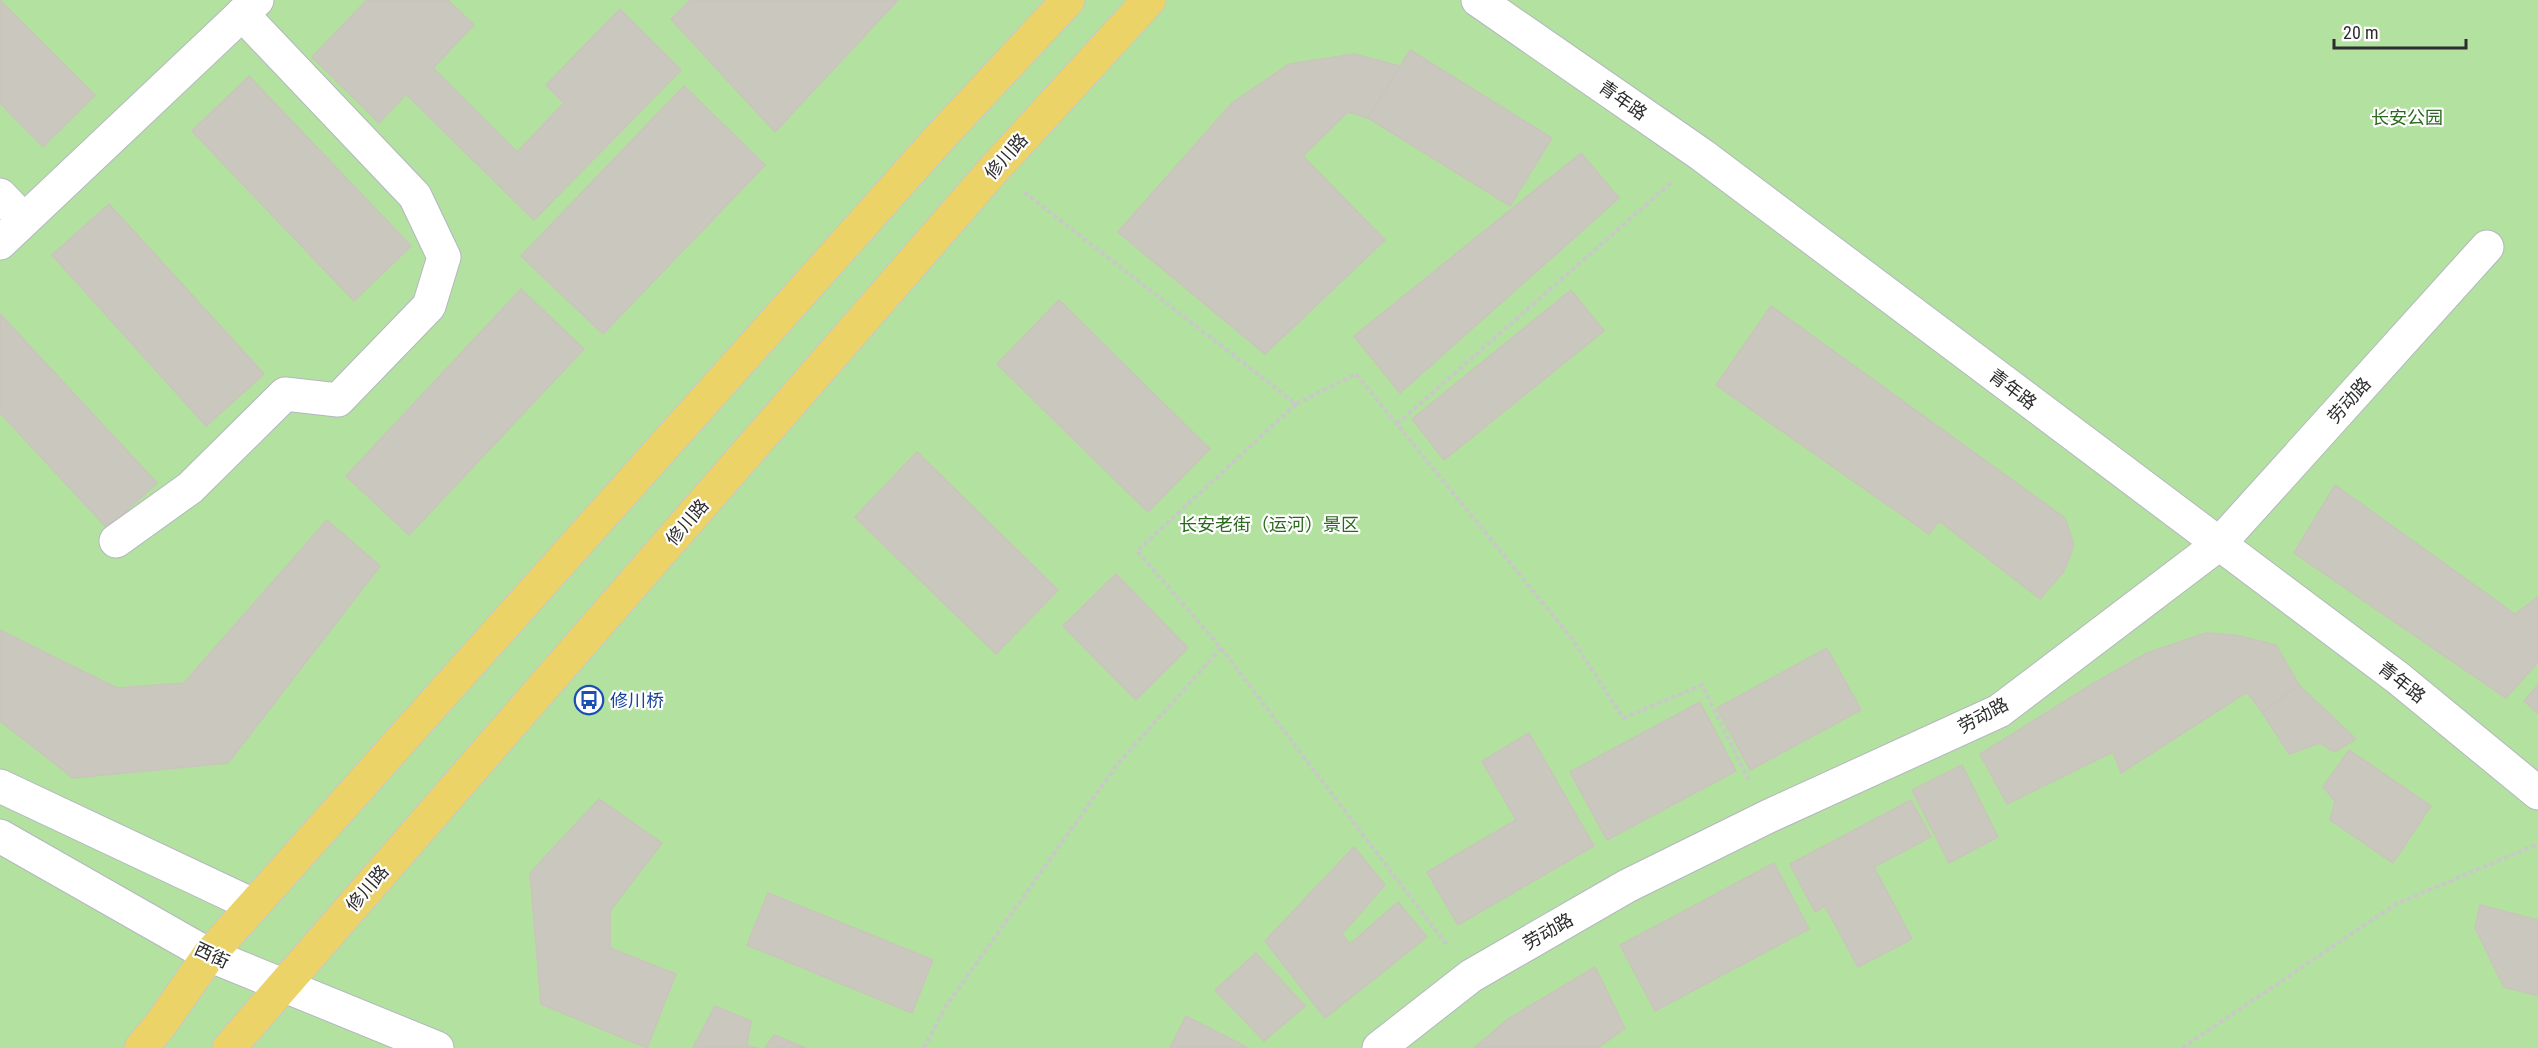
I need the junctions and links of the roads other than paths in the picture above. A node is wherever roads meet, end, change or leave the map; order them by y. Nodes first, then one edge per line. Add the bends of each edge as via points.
1 (1068, 0) edge
2 (1149, 0) edge
3 (1478, 0) edge
4 (249, 7) edge
5 (0, 195) edge
6 (24, 220) junction
7 (0, 243) edge
8 (2487, 248) dead end
9 (116, 541) dead end
10 (2219, 544) junction
11 (0, 786) edge
12 (2538, 793) edge
13 (0, 836) edge
14 (253, 905) junction
15 (208, 955) junction
16 (283, 985) junction
17 (151, 1036) edge
18 (229, 1048) edge
19 (437, 1048) edge
20 (1379, 1048) edge

1 - 14 main road via 943,134
2 - 16 main road, 修川路 via 994,169
3 - 10 street, 青年路 via 1702,155
4 - 6 street
4 - 9 street via 414,196 444,257 429,306 338,400 285,394 190,488
5 - 6 street
6 - 7 street
8 - 10 street, 劳动路
10 - 12 street, 青年路 via 2398,678
10 - 20 street, 劳动路 via 1999,711 1627,886 1471,976
11 - 14 street
13 - 15 street, 西街
14 - 15 main road
15 - 16 street, 西街
15 - 17 main road
16 - 18 main road, 修川路
16 - 19 street, 西街

